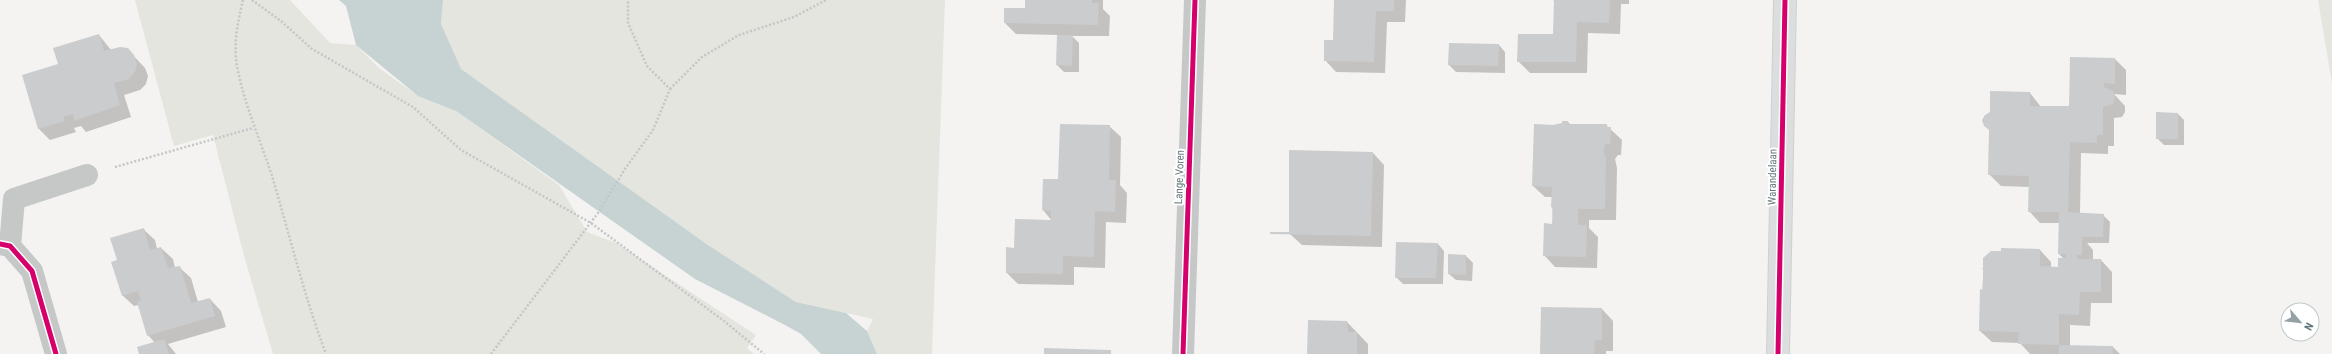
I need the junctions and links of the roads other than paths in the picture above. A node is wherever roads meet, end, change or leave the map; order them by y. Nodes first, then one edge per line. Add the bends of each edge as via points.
1 (1195, 0) edge
2 (1785, 0) edge
3 (87, 175) road end
4 (5, 245) edge
5 (56, 354) edge
6 (1183, 354) edge
7 (1778, 354) edge

1 - 6 street, Lange Voren
2 - 7 street, Warandelaan
3 - 4 street via 14,199
4 - 5 street via 32,271

